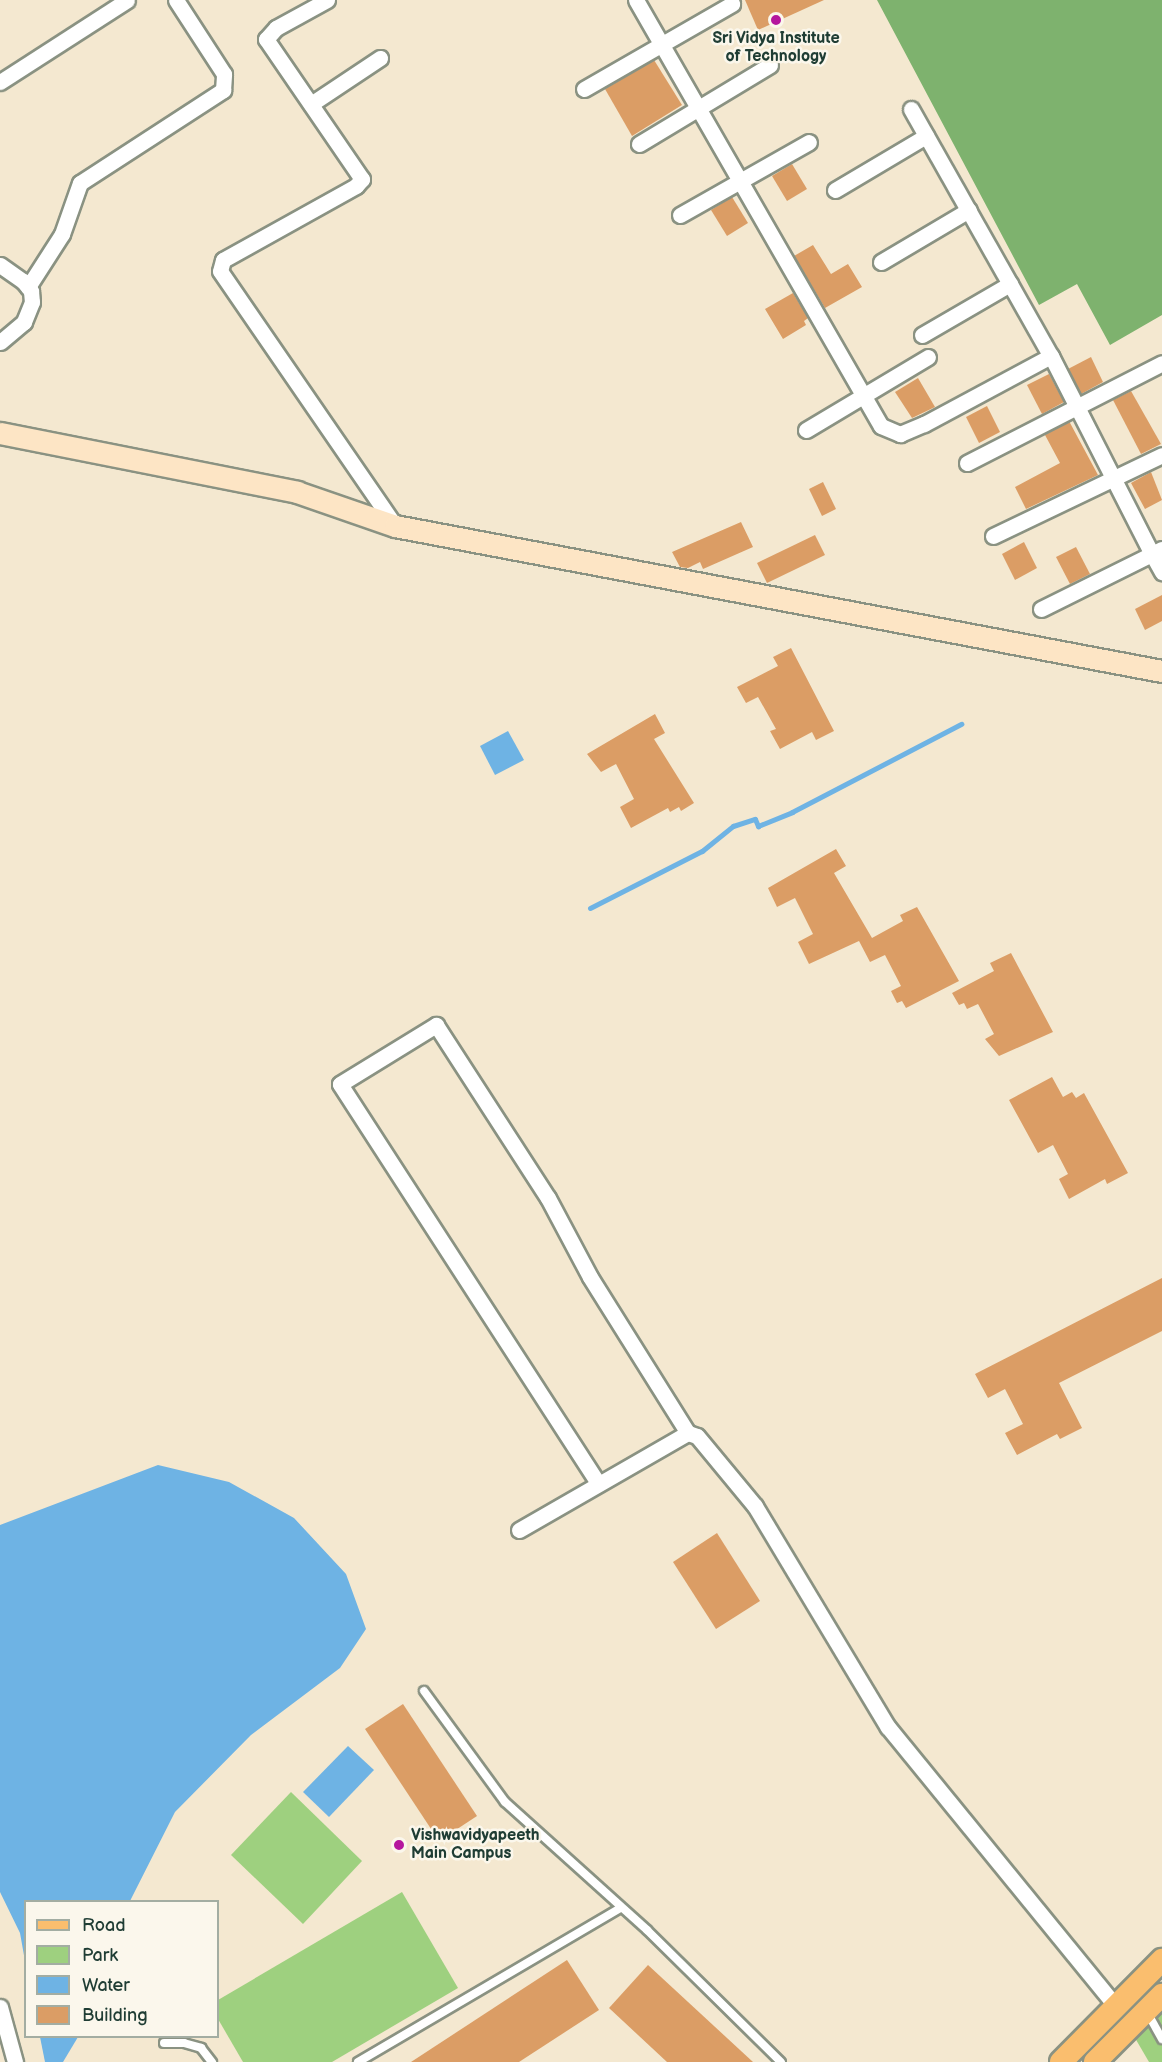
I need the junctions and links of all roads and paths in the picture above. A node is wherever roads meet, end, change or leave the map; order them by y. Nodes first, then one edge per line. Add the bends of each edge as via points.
1 (128, 0) edge
2 (176, 0) edge
3 (327, 0) edge
4 (636, 0) edge
5 (732, 4) dead end
6 (661, 45) junction
7 (380, 58) dead end
8 (770, 65) dead end
9 (0, 82) edge
10 (584, 89) dead end
11 (311, 104) junction
12 (698, 108) junction
13 (911, 109) dead end
14 (926, 136) junction
15 (809, 142) dead end
16 (639, 144) dead end
17 (739, 182) junction
18 (836, 190) dead end
19 (969, 210) junction
20 (680, 215) dead end
21 (881, 262) dead end
22 (0, 265) edge
23 (1010, 284) junction
24 (28, 287) junction
25 (922, 335) dead end
26 (0, 342) edge
27 (928, 357) dead end
28 (1051, 357) junction
29 (1162, 363) edge
30 (861, 397) junction
31 (1077, 407) junction
32 (806, 430) dead end
33 (0, 433) edge
34 (1162, 454) edge
35 (967, 463) dead end
36 (1113, 478) junction
37 (395, 526) junction
38 (993, 536) dead end
39 (1157, 552) edge
40 (1162, 572) edge
41 (1041, 609) dead end
42 (1162, 671) edge
43 (688, 1433) junction
44 (598, 1483) junction
45 (519, 1530) dead end
46 (424, 1690) dead end
47 (620, 1908) junction
48 (1162, 1960) edge
49 (1154, 2003) edge
50 (0, 2007) edge
51 (1116, 2007) junction
52 (1162, 2039) edge
53 (164, 2043) dead end
54 (15, 2062) edge
55 (212, 2062) edge
56 (358, 2062) edge
57 (782, 2062) edge
58 (1060, 2062) edge
59 (1095, 2062) edge

1 - 9 street
2 - 24 street via 224,74 223,90 80,183 62,234
3 - 11 street via 276,28 266,39
4 - 6 street
5 - 6 street
6 - 10 street
6 - 12 street
7 - 11 street
8 - 12 street
11 - 37 street via 362,179 356,186 223,260 219,270
12 - 16 street
12 - 17 street
13 - 14 street
14 - 18 street
14 - 19 street
15 - 17 street
17 - 20 street
17 - 30 street
19 - 21 street
19 - 23 street
22 - 24 street
23 - 25 street
23 - 28 street
24 - 26 street via 32,302 29,315
27 - 30 street
28 - 30 street via 900,434 881,426
28 - 31 street
29 - 31 street
30 - 32 street
31 - 35 street
31 - 36 street
33 - 37 main road via 297,492
34 - 36 street
36 - 38 street
36 - 39 street
37 - 42 main road
39 - 40 street
39 - 41 street
43 - 44 street
43 - 44 street via 590,1277 548,1198 436,1025 340,1084
43 - 51 street via 697,1436 755,1506 888,1727
44 - 45 street
46 - 47 lane via 505,1802
47 - 56 lane
47 - 57 lane
48 - 51 main road
49 - 52 lane
49 - 59 main road
50 - 54 street
51 - 58 main road
53 - 55 lane via 201,2048

